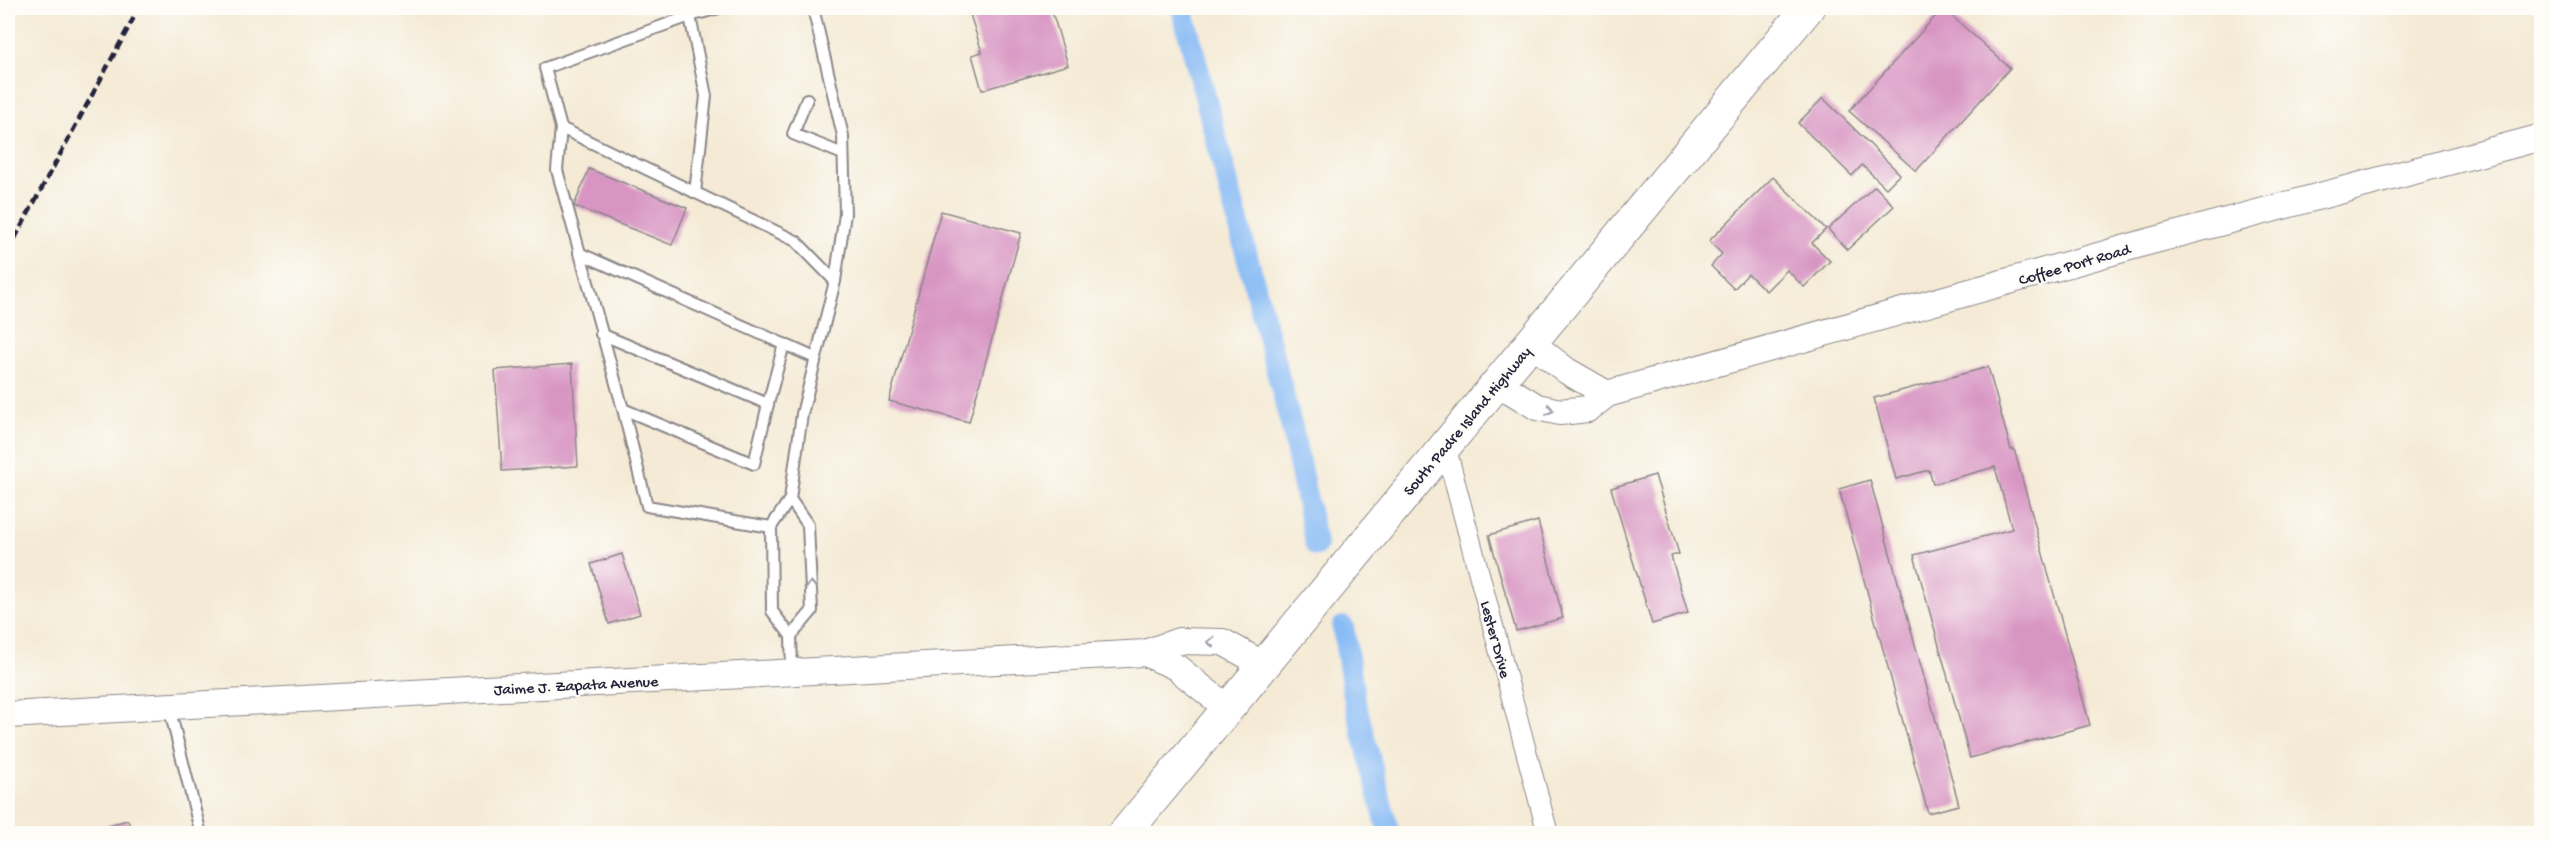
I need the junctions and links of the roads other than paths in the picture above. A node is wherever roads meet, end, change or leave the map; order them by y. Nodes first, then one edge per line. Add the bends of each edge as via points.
1 (719, 8) edge
2 (813, 8) edge
3 (1808, 8) edge
4 (690, 16) junction
5 (807, 99) dead end
6 (561, 128) junction
7 (2541, 137) edge
8 (843, 154) junction
9 (695, 193) junction
10 (579, 253) junction
11 (835, 281) junction
12 (600, 334) junction
13 (1531, 343) junction
14 (784, 344) junction
15 (815, 358) junction
16 (1498, 383) junction
17 (1607, 393) junction
18 (768, 404) junction
19 (623, 409) junction
20 (1445, 445) junction
21 (790, 500) junction
22 (771, 527) junction
23 (792, 636) junction
24 (1145, 653) junction
25 (1264, 664) junction
26 (792, 672) junction
27 (169, 707) junction
28 (1227, 708) junction
29 (8, 715) edge
30 (201, 834) edge
31 (1124, 834) edge
32 (1548, 834) edge

1 - 4 lane
2 - 8 lane via 843,135
3 - 13 main road, South Padre Island Highway
4 - 6 lane via 545,68
4 - 9 lane via 706,96
5 - 8 lane via 793,134
6 - 9 lane
6 - 10 lane via 556,171
7 - 17 street, Coffee Port Road
8 - 11 lane via 844,214
9 - 11 lane via 796,242
10 - 12 lane
10 - 14 lane
11 - 15 lane
12 - 18 lane
12 - 19 lane
13 - 16 main road, South Padre Island Highway
13 - 17 street via 1567,371
14 - 15 lane
14 - 18 lane
15 - 21 lane via 802,414
16 -> 17 street, Coffee Port Road via 1537,407 1560,412 1588,410
16 - 20 main road, South Padre Island Highway
18 - 19 lane via 754,464
19 - 22 lane via 647,506
20 - 25 main road, South Padre Island Highway
20 - 32 street, Lester Drive
21 - 22 lane
23 -> 21 lane via 812,611 808,525
22 - 23 lane via 772,611
23 - 26 lane
25 -> 24 street, Jaime J. Zapata Avenue via 1223,642 1179,641
24 - 26 street, Jaime J. Zapata Avenue
24 - 28 street, Jaime J. Zapata Avenue via 1176,667
25 - 28 main road, South Padre Island Highway
26 - 27 street, Jaime J. Zapata Avenue
27 - 29 street, Jaime J. Zapata Avenue
27 - 30 lane
28 - 31 main road, South Padre Island Highway

